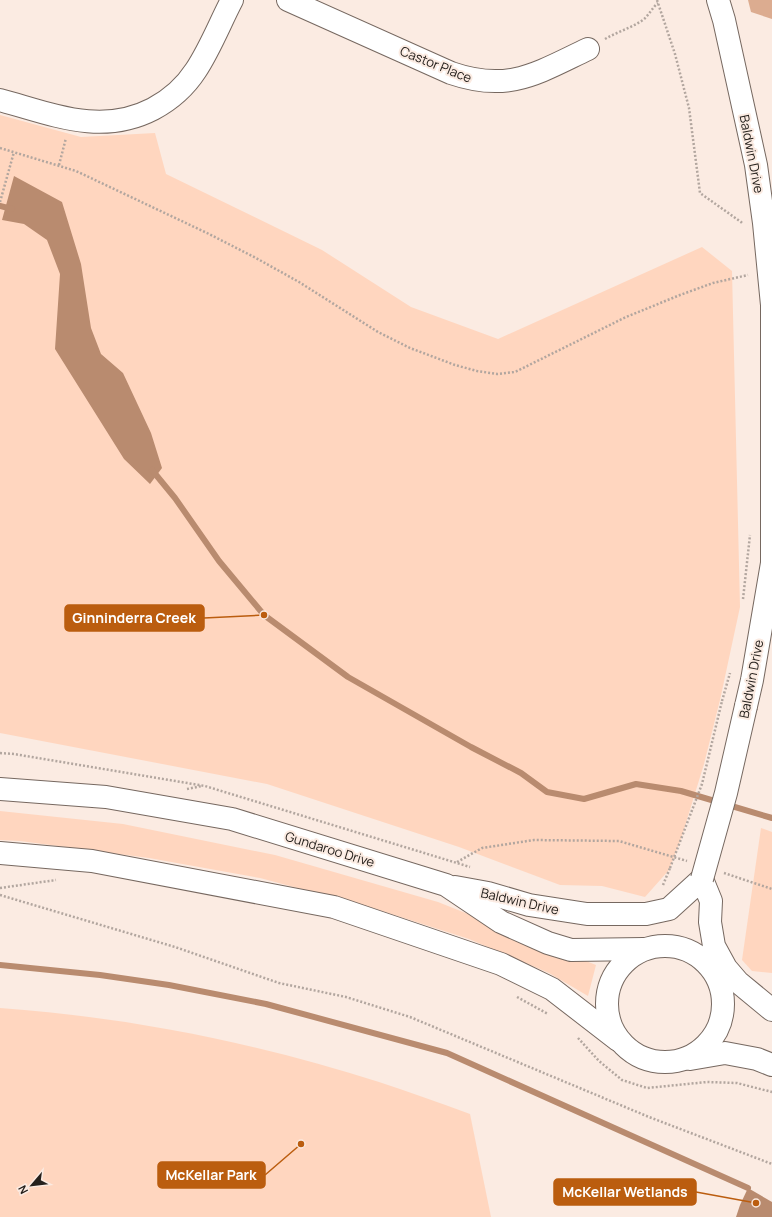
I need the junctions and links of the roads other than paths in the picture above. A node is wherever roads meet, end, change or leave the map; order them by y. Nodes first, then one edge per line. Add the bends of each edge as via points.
1 (232, 0) edge
2 (288, 0) edge
3 (718, 0) edge
4 (588, 49) road end
5 (0, 100) edge
6 (0, 789) edge
7 (0, 853) edge
8 (704, 871) junction
9 (446, 885) junction
10 (644, 949) junction
11 (719, 982) junction
12 (772, 1010) edge
13 (772, 1019) edge
14 (618, 1040) junction
15 (683, 1060) junction
16 (772, 1065) edge

1 - 5 main road via 195,71 173,96 146,112 114,122 98,123 71,119
2 - 4 main road, Castor Place via 444,70 487,82 522,78
3 - 8 main road, Baldwin Drive, bridge via 756,165 772,305 772,563 752,680 726,793
6 - 9 main road, Gundaroo Drive via 106,797 232,819
7 - 14 main road via 92,861 334,907 500,964 552,989
8 - 9 main road, Baldwin Drive via 669,909 646,914 587,914 529,905 488,893
8 - 12 main road via 711,901 710,922 714,946 726,968 738,982
9 - 10 main road, Gundaroo Drive via 501,922 548,943 571,950
10 - 11 main road via 660,946 686,949 708,965
10 - 14 main road via 625,961 612,977 608,988 607,1011
11 - 13 main road
11 - 15 main road via 723,1002 721,1021 708,1044
14 - 15 main road via 628,1050 653,1062
15 - 16 main road via 725,1053 756,1058

